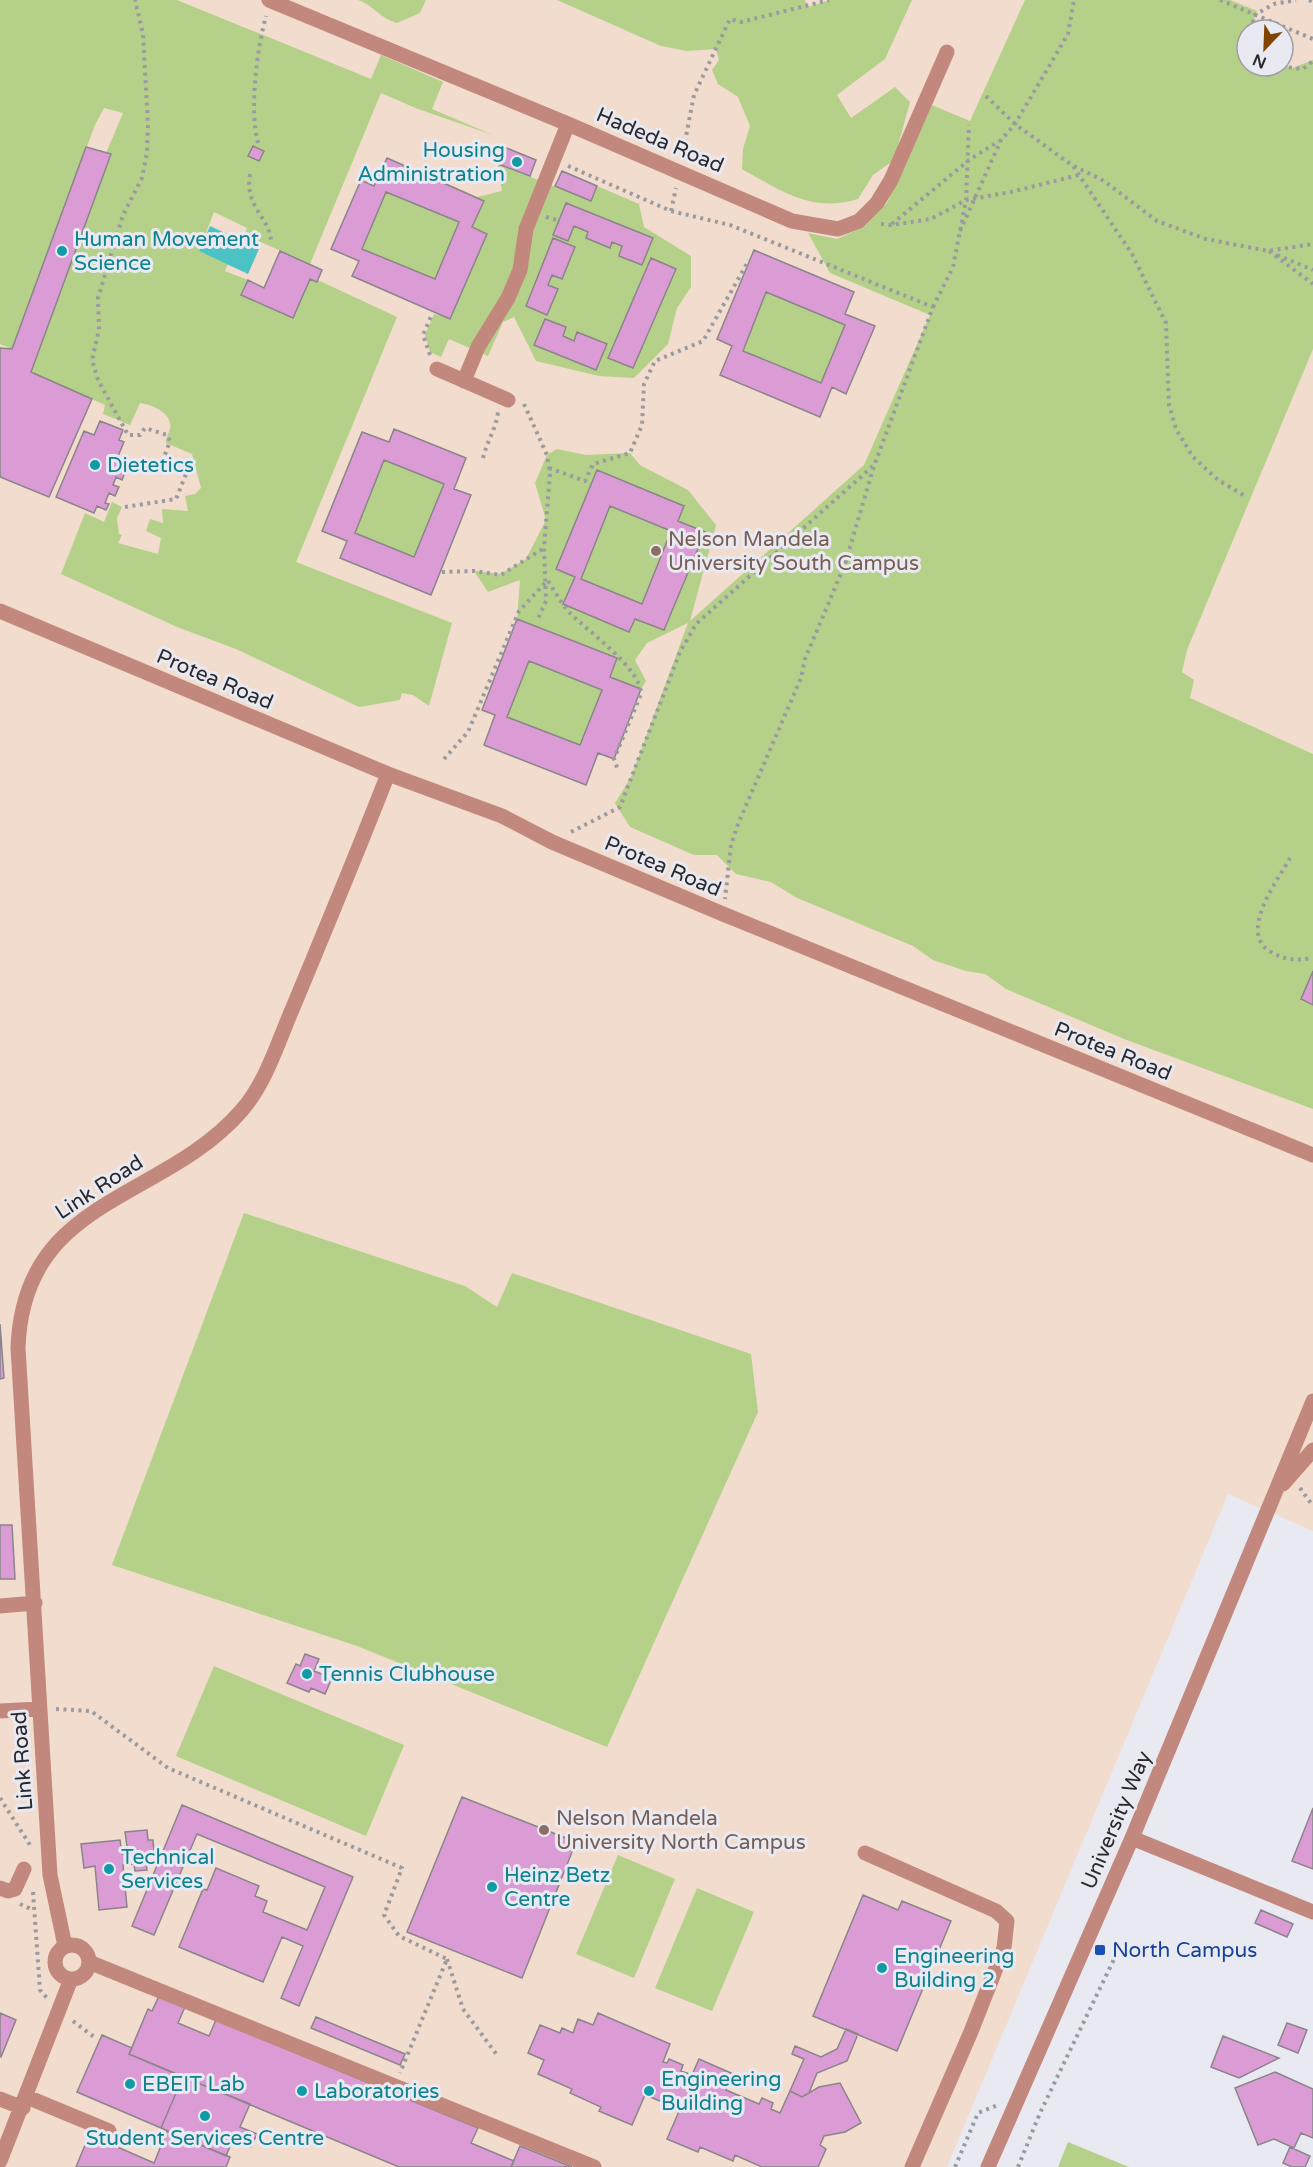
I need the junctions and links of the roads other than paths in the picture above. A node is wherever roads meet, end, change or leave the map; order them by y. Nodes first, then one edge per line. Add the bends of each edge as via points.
1 (270, 0) edge
2 (947, 52) dead end
3 (568, 124) junction
4 (437, 369) road end
5 (464, 381) junction
6 (504, 398) road end
7 (0, 611) edge
8 (388, 774) junction
9 (1313, 1155) edge
10 (1313, 1401) edge
11 (1313, 1450) edge
12 (1279, 1488) junction
13 (35, 1603) junction
14 (0, 1606) edge
15 (39, 1709) junction
16 (0, 1711) edge
17 (1132, 1838) junction
18 (865, 1853) dead end
19 (29, 1875) road end
20 (0, 1888) edge
21 (1313, 1912) edge
22 (65, 1946) junction
23 (89, 1962) junction
24 (71, 1979) junction
25 (0, 2099) edge
26 (25, 2102) junction
27 (109, 2132) dead end
28 (0, 2162) edge
29 (594, 2167) edge
30 (912, 2167) edge
31 (988, 2167) edge

1 - 3 lane, Hadeda Road
2 - 3 lane, Hadeda Road via 891,180 859,221 838,229 792,221
3 - 5 lane via 526,229 520,270 508,298 478,346
4 - 5 lane
5 - 6 lane
7 - 8 lane, Protea Road
8 - 9 lane, Protea Road via 502,816 552,842 723,914
8 - 13 lane, Link Road via 271,1060 244,1107 213,1139 68,1229 43,1258 35,1274 22,1310 18,1348
10 - 12 lane, University Way
11 - 12 lane, University Way
12 - 17 lane, University Way
13 - 14 lane
13 - 15 lane, Link Road
15 - 16 lane
15 - 22 lane, Link Road via 50,1875
17 - 21 lane
17 - 31 lane, University Way
18 - 30 lane via 996,1911 1006,1921 1004,1948
19 - 20 lane via 15,1889
22 - 23 lane via 81,1947
22 - 24 lane via 57,1953 55,1965 60,1974
23 - 24 lane via 86,1972
23 - 29 lane
24 - 26 lane
25 - 26 lane
26 - 27 lane
26 - 28 lane

